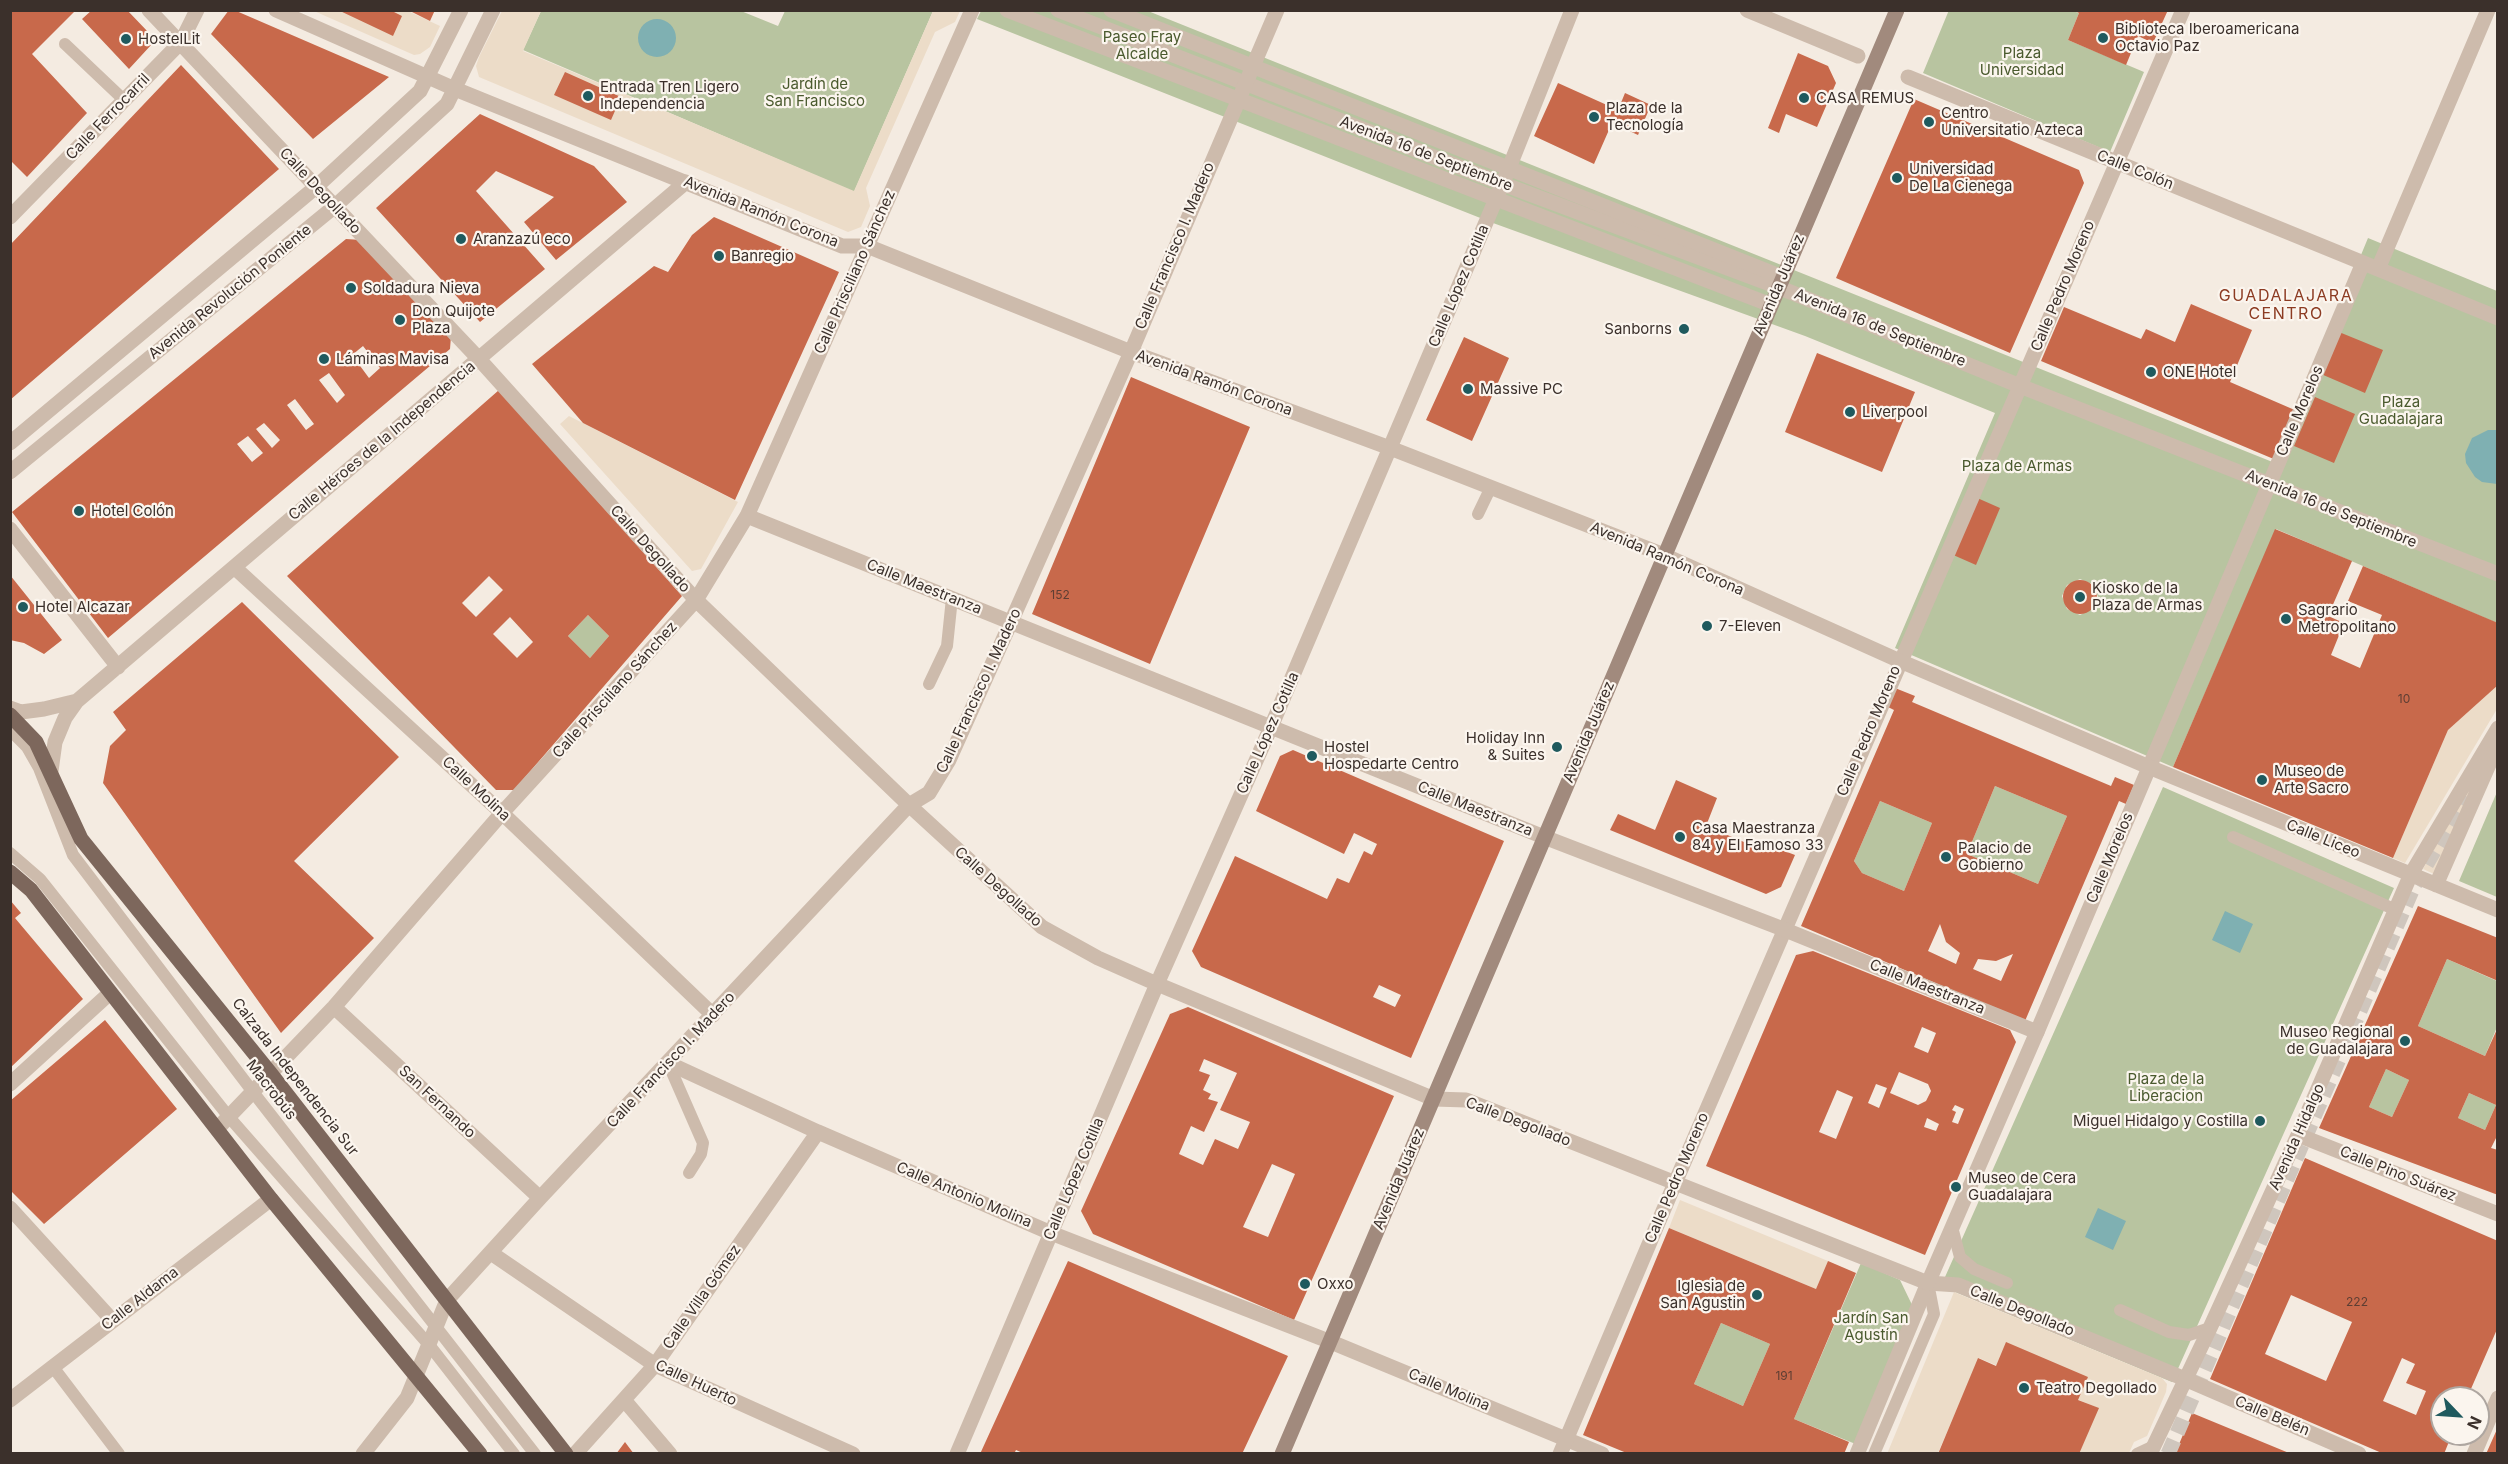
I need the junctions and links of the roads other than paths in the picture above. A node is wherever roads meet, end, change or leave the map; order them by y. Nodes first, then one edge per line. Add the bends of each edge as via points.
1 (149, 10) edge
2 (197, 10) edge
3 (276, 10) edge
4 (461, 10) edge
5 (493, 10) edge
6 (972, 10) edge
7 (1007, 10) edge
8 (1058, 10) edge
9 (1111, 10) edge
10 (1277, 10) edge
11 (1572, 10) edge
12 (1747, 10) edge
13 (1897, 10) edge
14 (2183, 10) edge
15 (2488, 10) edge
16 (180, 42) junction
17 (64, 44) dead end
18 (1858, 56) dead end
19 (1253, 66) junction
20 (428, 76) junction
21 (1908, 77) dead end
22 (1246, 83) junction
23 (455, 89) junction
24 (124, 100) junction
25 (1238, 100) junction
26 (2117, 162) junction
27 (1509, 168) junction
28 (686, 182) junction
29 (1503, 184) junction
30 (316, 188) junction
31 (1496, 199) junction
32 (334, 207) junction
33 (10, 217) edge
34 (867, 246) junction
35 (2362, 263) junction
36 (2378, 269) junction
37 (1780, 282) junction
38 (1771, 305) junction
39 (2498, 318) edge
40 (1131, 352) junction
41 (479, 358) junction
42 (2020, 386) junction
43 (10, 443) edge
44 (1390, 448) junction
45 (10, 472) edge
46 (2269, 484) junction
47 (1491, 487) junction
48 (1478, 514) dead end
49 (747, 516) junction
50 (10, 529) edge
51 (1664, 555) junction
52 (234, 567) junction
53 (2498, 574) edge
54 (952, 598) junction
55 (696, 600) junction
56 (1011, 622) junction
57 (1900, 661) junction
58 (118, 667) junction
59 (929, 684) dead end
60 (77, 701) junction
61 (10, 708) edge
62 (10, 715) edge
63 (1271, 727) junction
64 (2498, 728) edge
65 (10, 730) edge
66 (2498, 744) edge
67 (2149, 767) junction
68 (51, 771) junction
69 (909, 805) junction
70 (502, 813) junction
71 (1544, 837) junction
72 (2233, 837) dead end
73 (10, 853) edge
74 (10, 872) edge
75 (2411, 874) junction
76 (2436, 885) junction
77 (2396, 910) junction
78 (2498, 910) edge
79 (1783, 929) junction
80 (1157, 984) junction
81 (110, 993) junction
82 (334, 1007) junction
83 (713, 1015) junction
84 (2037, 1032) junction
85 (668, 1064) junction
86 (271, 1074) junction
87 (10, 1084) edge
88 (253, 1092) junction
89 (1434, 1099) junction
90 (229, 1117) junction
91 (217, 1129) junction
92 (819, 1132) junction
93 (2298, 1135) junction
94 (688, 1173) dead end
95 (1675, 1183) junction
96 (540, 1198) junction
97 (271, 1199) junction
98 (10, 1208) edge
99 (2498, 1214) edge
100 (1952, 1227) junction
101 (1051, 1233) junction
102 (491, 1253) junction
103 (1928, 1283) junction
104 (2007, 1283) dead end
105 (447, 1300) junction
106 (2120, 1311) dead end
107 (112, 1320) junction
108 (437, 1327) junction
109 (2210, 1328) junction
110 (1330, 1342) junction
111 (430, 1346) junction
112 (655, 1365) junction
113 (52, 1367) junction
114 (417, 1377) junction
115 (2185, 1379) junction
116 (2498, 1398) edge
117 (10, 1400) edge
118 (625, 1401) junction
119 (1566, 1439) junction
120 (2152, 1450) edge
121 (119, 1454) edge
122 (363, 1454) edge
123 (480, 1454) edge
124 (514, 1454) edge
125 (535, 1454) edge
126 (566, 1454) edge
127 (575, 1454) edge
128 (670, 1454) edge
129 (853, 1454) edge
130 (957, 1454) edge
131 (1282, 1454) edge
132 (1560, 1454) edge
133 (1602, 1454) edge
134 (1857, 1454) edge
135 (1874, 1454) edge
136 (2137, 1454) edge
137 (2359, 1454) edge
138 (2474, 1454) edge

1 - 16 street, Calle Degollado
2 - 16 street, Calle Ferrocarril
3 - 20 street, Avenida Ramón Corona
4 - 20 street, Avenida Revolución Poniente
5 - 23 street, Avenida Revolución Poniente
6 - 34 street, Calle Prisciliano Sánchez
7 - 25 street, Avenida 16 de Septiembre
8 - 22 street, Avenida 16 de Septiembre
9 - 19 street, Avenida 16 de Septiembre
10 - 19 street, Calle Francisco I. Madero
11 - 27 street, Calle López Cotilla
12 - 18 street
13 - 37 main road, Avenida Juárez
14 - 26 street, Calle Pedro Moreno
15 - 36 street
16 - 24 street, Calle Ferrocarril
16 - 30 street, Calle Degollado
17 - 24 lane
19 - 22 street, Calle Francisco I. Madero
19 - 27 street, Avenida 16 de Septiembre
20 - 23 street, Avenida Ramón Corona
20 - 30 street, Avenida Revolución Poniente via 420,92
21 - 26 street, Calle Colón
22 - 25 street, Calle Francisco I. Madero
22 - 29 street, Avenida 16 de Septiembre
23 - 28 street, Avenida Ramón Corona
23 - 32 street, Avenida Revolución Poniente via 447,104
24 - 33 street, Calle Ferrocarril
25 - 31 street, Avenida 16 de Septiembre
25 - 40 street, Calle Francisco I. Madero
26 - 35 street, Calle Colón
26 - 42 street, Calle Pedro Moreno
27 - 29 street, Calle López Cotilla
27 - 37 street, Avenida 16 de Septiembre
28 - 34 street, Avenida Ramón Corona via 842,246
28 - 41 street, Calle Héroes de la Independencia
29 - 31 street, Calle López Cotilla
29 - 37 street, Avenida 16 de Septiembre
30 - 32 street, Calle Degollado
30 - 43 street, Avenida Revolución Poniente
31 - 38 street, Avenida 16 de Septiembre
31 - 44 street, Calle López Cotilla
32 - 41 street, Calle Degollado
32 - 45 street, Avenida Revolución Poniente
34 - 40 street, Avenida Ramón Corona
34 - 49 street, Calle Prisciliano Sánchez
35 - 36 street, Calle Colón
35 - 46 street, Calle Morelos
36 - 39 street, Calle Colón
37 - 38 main road, Avenida Juárez
37 - 42 street, Avenida 16 de Septiembre
38 - 51 main road, Avenida Juárez
40 - 44 street, Avenida Ramón Corona
40 - 56 street, Calle Francisco I. Madero
41 - 52 street, Calle Héroes de la Independencia
41 - 55 street, Calle Degollado
42 - 46 street, Avenida 16 de Septiembre
42 - 57 street, Calle Pedro Moreno
44 - 47 street, Avenida Ramón Corona
44 - 63 street, Calle López Cotilla
46 - 53 street, Avenida 16 de Septiembre
46 - 67 street, Calle Morelos
47 - 48 lane
47 - 51 street, Avenida Ramón Corona
49 - 54 street, Calle Maestranza
49 - 55 street, Calle Prisciliano Sánchez
50 - 58 street
51 - 57 street, Avenida Ramón Corona
51 - 71 main road, Avenida Juárez
52 - 58 street, Calle Héroes de la Independencia
52 - 70 street, Calle Molina
54 - 56 street, Calle Maestranza
54 - 59 lane via 947,646
55 - 69 street, Calle Degollado
55 - 70 street, Calle Prisciliano Sánchez
56 - 63 street, Calle Maestranza
56 - 69 street, Calle Francisco I. Madero via 949,760 929,793
57 - 67 street, Avenida Ramón Corona
57 - 79 street, Calle Pedro Moreno
58 - 60 street, Calle Héroes de la Independencia
60 - 61 street, Calle Héroes de la Independencia via 44,710 21,712
60 - 68 street, Calle Héroes de la Independencia via 55,742
62 - 68 main road, Calzada Independencia Sur via 36,742
63 - 71 street, Calle Maestranza
63 - 80 street, Calle López Cotilla
64 - 75 street, Avenida Hidalgo
65 - 88 lane, Macrobús via 27,747 39,768 73,855
66 - 76 street
67 - 75 street, Calle Liceo
67 - 84 street, Calle Morelos
68 - 86 main road, Calzada Independencia Sur via 81,839
69 - 80 street, Calle Degollado via 1042,927
69 - 83 street, Calle Francisco I. Madero
70 - 82 street, Calle Prisciliano Sánchez
70 - 83 street, Calle Molina
71 - 79 street, Calle Maestranza
71 - 89 main road, Avenida Juárez
72 - 77 lane
73 - 90 lane via 40,879
74 - 81 main road via 31,890
75 - 76 street, Calle Liceo
75 - 77 street, Avenida Hidalgo
76 - 78 street, Calle Liceo
77 - 93 street, Avenida Hidalgo
79 - 84 street, Calle Maestranza
79 - 95 street, Calle Pedro Moreno
80 - 89 street, Calle Degollado
80 - 101 street, Calle López Cotilla
81 - 87 street
81 - 91 main road
82 - 86 street, Calle Prisciliano Sánchez
82 - 96 street, San Fernando
83 - 85 street, Calle Francisco I. Madero
84 - 100 street, Calle Morelos
85 - 92 street, Calle Antonio Molina
85 - 94 lane via 703,1143 701,1154
85 - 96 street, Calle Francisco I. Madero
86 - 88 street, Calle Prisciliano Sánchez
86 - 105 main road, Calzada Independencia Sur
88 - 90 street, Calle Prisciliano Sánchez
88 - 108 lane, Macrobús
89 - 95 street, Calle Degollado via 1466,1100
89 - 110 main road, Avenida Juárez
90 - 91 street, Calle Prisciliano Sánchez
90 - 111 lane
91 - 97 main road
92 - 101 street, Calle Antonio Molina
92 - 112 street, Calle Villa Gómez
93 - 99 street, Calle Pino Suárez
93 - 109 street, Avenida Hidalgo
95 - 103 street, Calle Degollado
95 - 119 street, Calle Pedro Moreno
96 - 102 street, Calle Francisco I. Madero
97 - 107 street, Calle Aldama
97 - 114 main road
98 - 107 street
100 - 103 street, Calle Morelos
100 - 104 lane via 1960,1257 1974,1269
101 - 110 street, Calle Antonio Molina
101 - 130 street, Calle López Cotilla
102 - 105 street, Calle Francisco I. Madero
102 - 112 street, Calle Huerto
103 - 115 street, Calle Degollado via 1958,1285
103 - 134 street, Calle Morelos
103 - 135 lane via 1934,1314
105 - 108 street
105 - 126 main road, Calzada Independencia Sur
106 - 109 lane via 2169,1332 2188,1335
107 - 113 street, Calle Aldama
108 - 111 street
108 - 125 lane, Macrobús
109 - 115 street, Avenida Hidalgo
110 - 119 street, Calle Molina
110 - 131 main road, Avenida Juárez
111 - 114 street
111 - 124 lane
112 - 118 street, Calle Villa Gómez
112 - 129 street, Calle Huerto
113 - 117 street, Calle Aldama
113 - 121 lane
114 - 122 street via 407,1398
114 - 123 main road
115 - 120 street, Avenida Hidalgo
115 - 137 street, Calle Belén
116 - 138 street
118 - 127 street, Calle Villa Gómez
118 - 128 street
119 - 132 street, Calle Pedro Moreno
119 - 133 street, Calle Molina
120 - 136 lane

